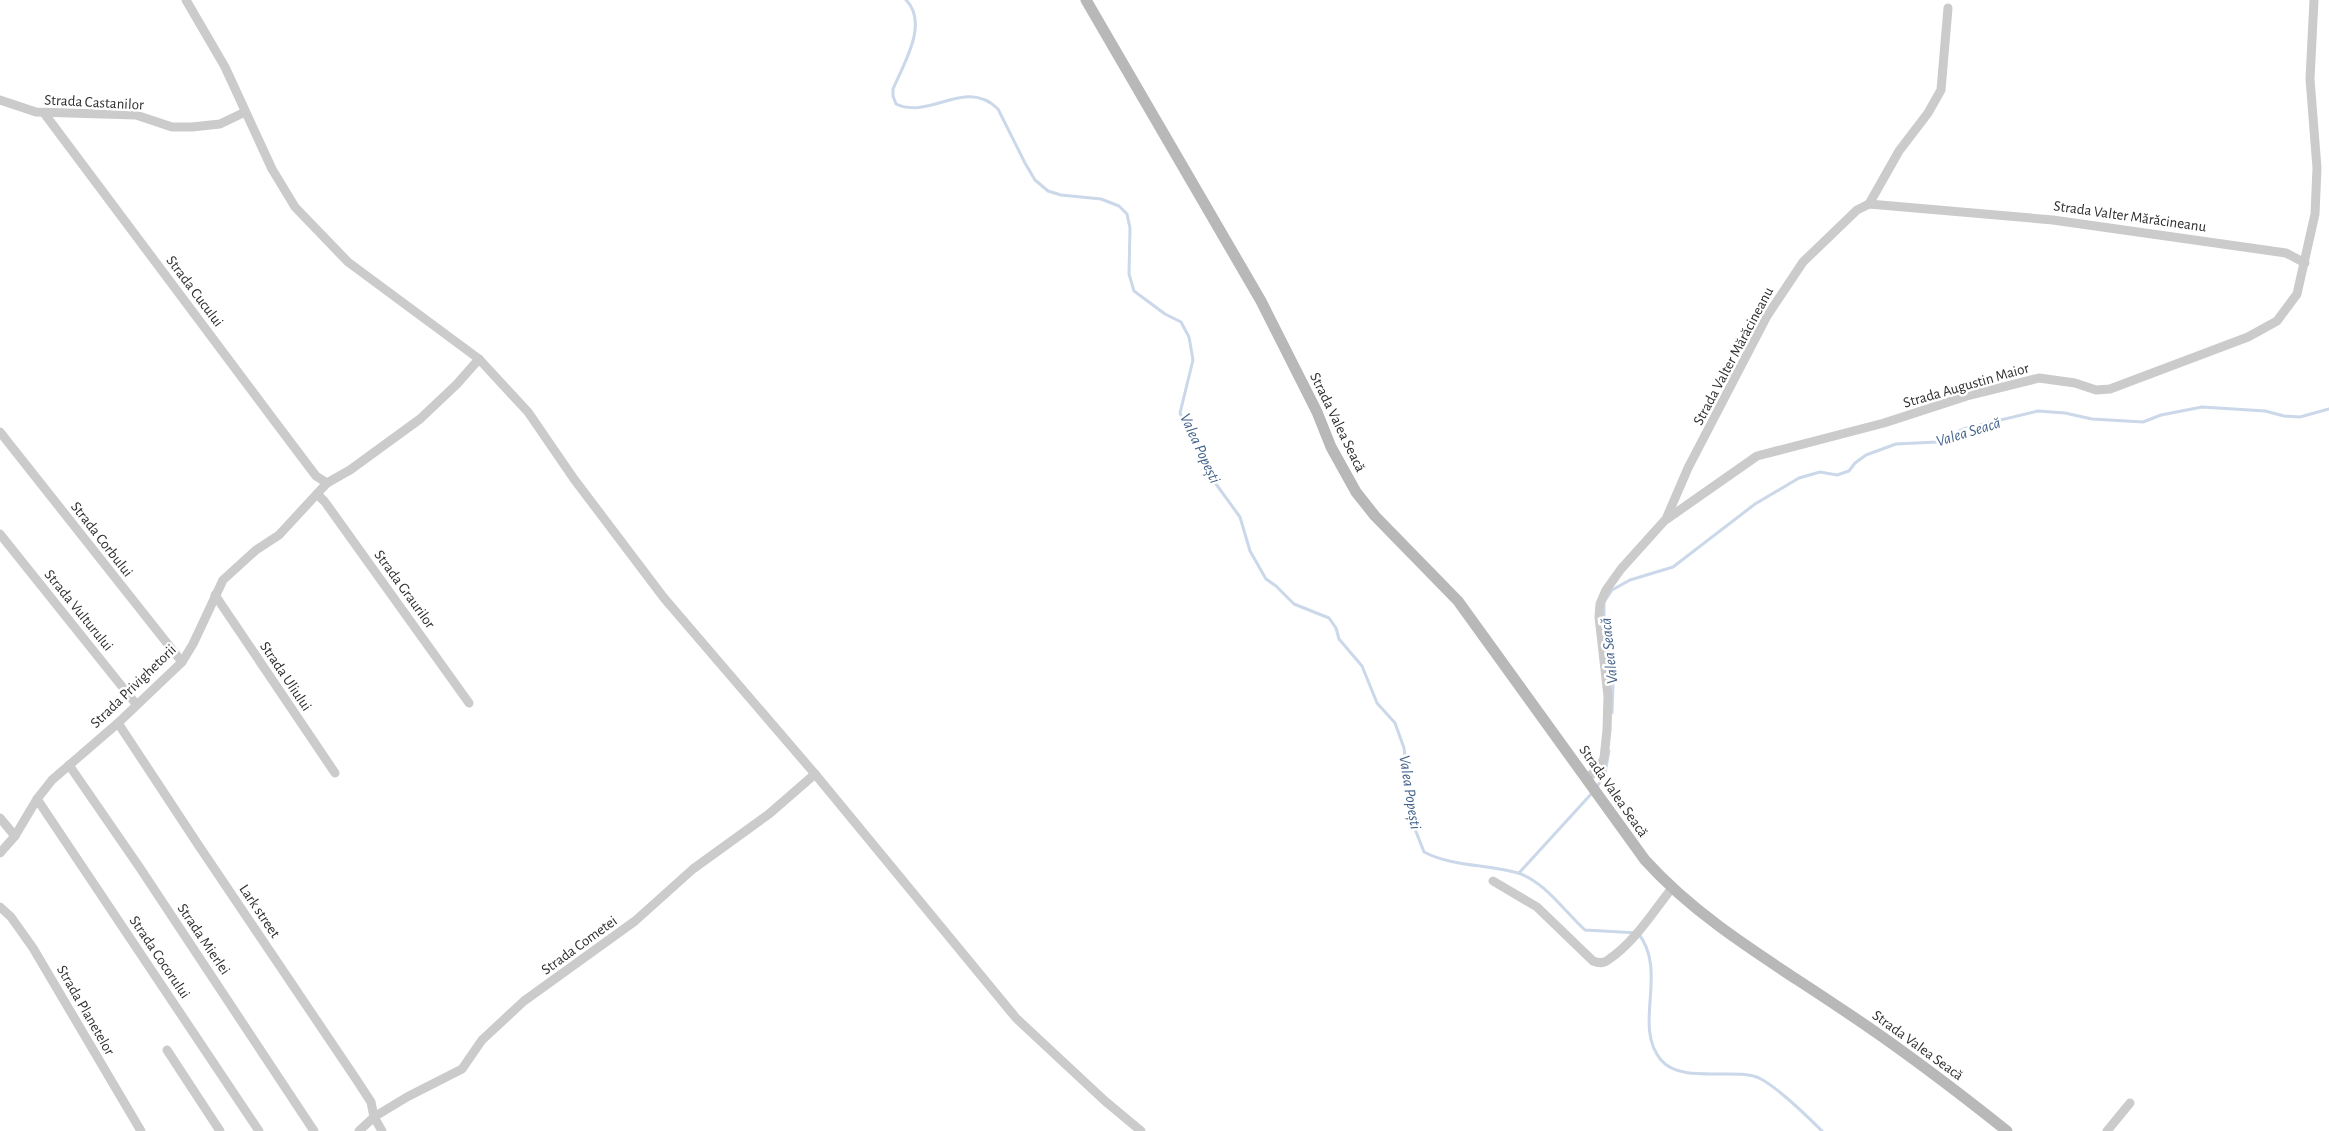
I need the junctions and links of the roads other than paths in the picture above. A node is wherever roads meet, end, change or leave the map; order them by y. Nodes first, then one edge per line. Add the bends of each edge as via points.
1 (186, 0) edge
2 (1086, 0) edge
3 (2314, 0) edge
4 (1948, 8) dead end
5 (0, 100) edge
6 (245, 112) junction
7 (44, 113) junction
8 (1869, 204) junction
9 (2305, 263) junction
10 (479, 359) junction
11 (0, 432) edge
12 (327, 483) junction
13 (316, 494) junction
14 (1666, 519) junction
15 (0, 534) edge
16 (215, 595) junction
17 (182, 662) junction
18 (469, 703) dead end
19 (136, 704) junction
20 (118, 722) junction
21 (69, 765) junction
22 (335, 773) dead end
23 (815, 774) junction
24 (1589, 780) junction
25 (37, 799) junction
26 (0, 818) edge
27 (15, 836) junction
28 (0, 853) edge
29 (1493, 880) dead end
30 (1672, 888) junction
31 (0, 907) edge
32 (167, 1050) dead end
33 (2130, 1103) dead end
34 (374, 1117) junction
35 (141, 1131) edge
36 (220, 1131) edge
37 (258, 1131) edge
38 (314, 1131) edge
39 (359, 1131) edge
40 (382, 1131) edge
41 (1140, 1131) edge
42 (2007, 1131) edge
43 (2107, 1131) edge

1 - 6 street via 225,67
2 - 24 main road, Strada Valea Seacă via 1228,242 1298,372 1331,447 1356,492 1375,516 1458,601
3 - 9 street, Strada Augustin Maior via 2310,79 2317,168 2315,214
4 - 8 street via 1941,90 1899,151
5 - 7 street, Strada Castanilor
6 - 7 street, Strada Castanilor via 220,124 192,127 164,125 136,115
6 - 10 street via 272,169 295,207 348,262
7 - 12 street, Strada Cucului via 272,419 316,476
8 - 9 street, Strada Valter Mărăcineanu via 2053,220 2180,236 2286,253
8 - 14 street, Strada Valter Mărăcineanu via 1857,210 1803,262 1767,316 1688,468
9 - 14 street, Strada Augustin Maior via 2297,294 2277,321 2248,337 2110,389 2096,390 2039,378 1757,456
10 - 12 street, Strada Privighetorii via 420,419
10 - 23 street via 528,412 664,598
11 - 17 street, Strada Corbului
12 - 13 street, Strada Privighetorii
13 - 16 street, Strada Privighetorii via 279,535 239,564
13 - 18 street, Strada Graurilor via 325,502
14 - 24 street, Strada Valter Mărăcineanu via 1621,569 1600,604 1608,696 1607,730 1601,766
15 - 19 street, Strada Vulturului
16 - 17 street, Strada Privighetorii
16 - 22 street, Strada Uliului
17 - 19 street, Strada Privighetorii
19 - 20 street, Strada Privighetorii
20 - 21 street, Strada Privighetorii
20 - 34 street, Lark street via 371,1102
21 - 25 street, Strada Privighetorii
21 - 38 street, Strada Mierlei
23 - 34 street, Strada Cometei via 754,826 693,869 635,921 524,1001 482,1040 462,1069
23 - 41 street via 1016,1018
24 - 30 main road, Strada Valea Seacă via 1645,860
25 - 27 street, Strada Privighetorii
25 - 37 street, Strada Cocorului
26 - 27 street
27 - 28 street, Strada Privighetorii
29 - 30 street via 1537,907 1598,963 1608,961 1641,928
30 - 42 main road, Strada Valea Seacă via 1715,924 1884,1037
31 - 35 street, Strada Planetelor via 33,948
32 - 36 street
33 - 43 street
34 - 39 street, Strada Cometei
34 - 40 street, Lark street

